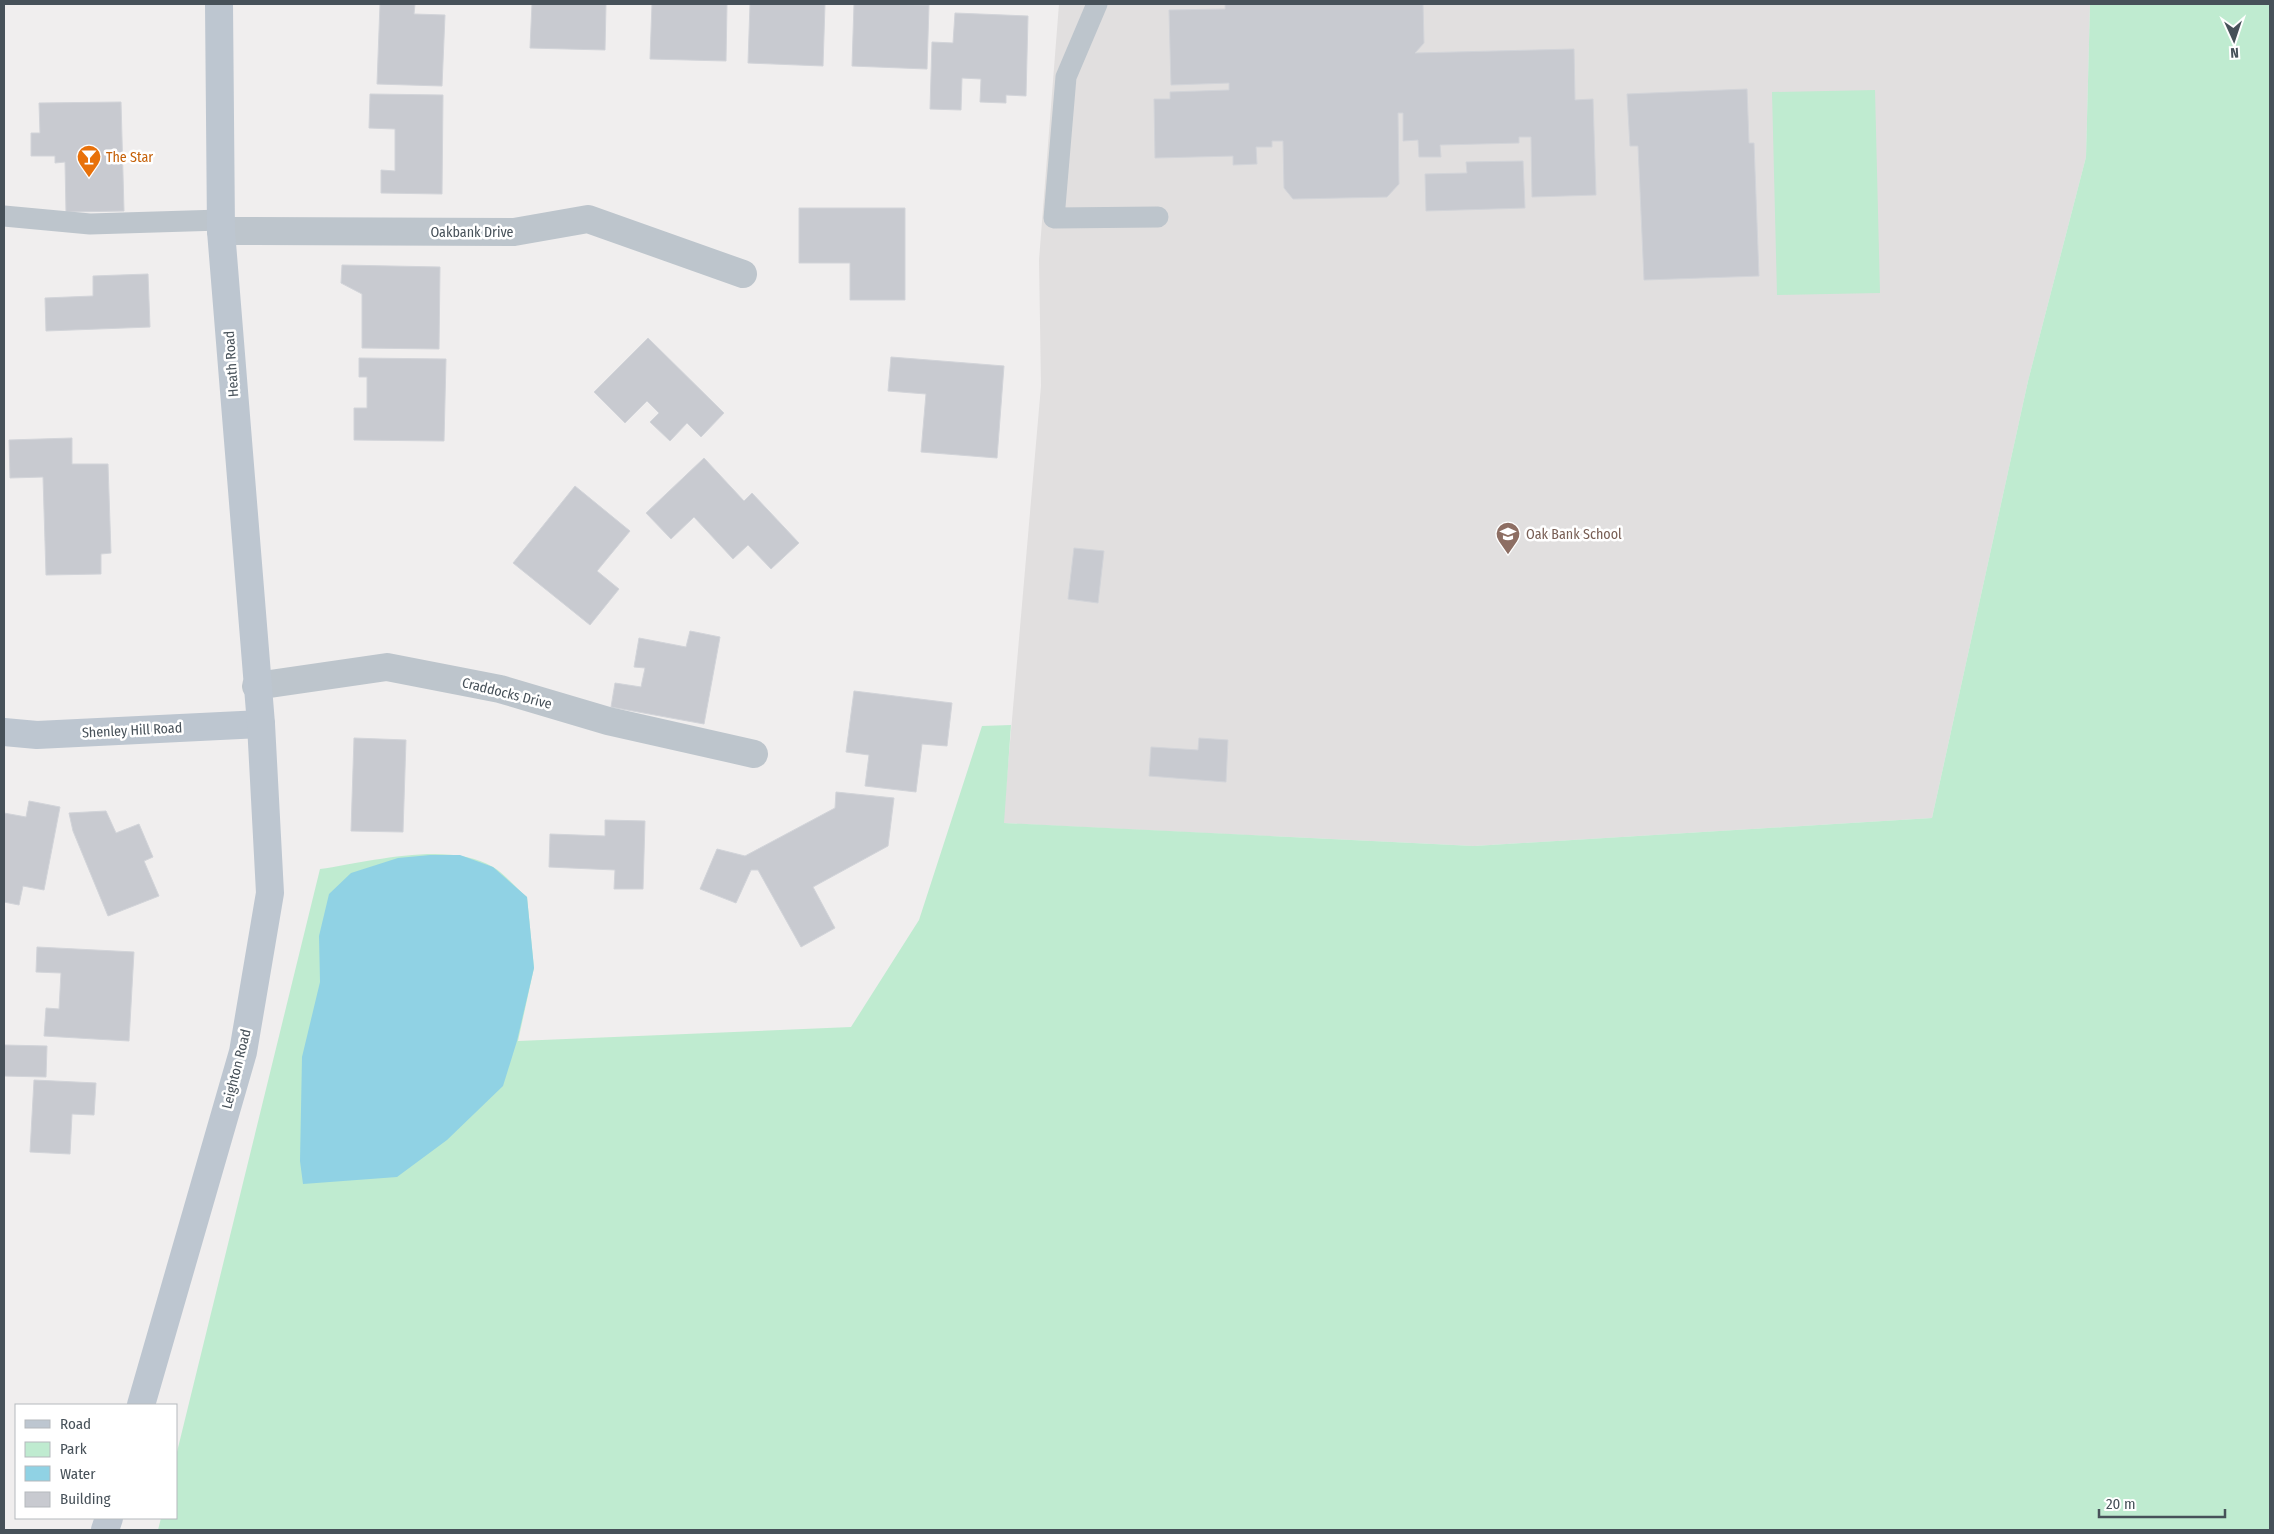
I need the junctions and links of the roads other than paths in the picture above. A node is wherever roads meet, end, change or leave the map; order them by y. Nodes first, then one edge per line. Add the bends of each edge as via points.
1 (219, 4) edge
2 (1097, 4) edge
3 (4, 216) edge
4 (1158, 217) dead end
5 (221, 225) junction
6 (743, 274) dead end
7 (256, 686) junction
8 (261, 724) junction
9 (4, 732) edge
10 (754, 754) dead end
11 (141, 1404) edge

1 - 5 street, Heath Road
2 - 4 lane via 1066,77 1054,218
3 - 5 lane via 90,224
5 - 6 street, Oakbank Drive via 514,232 588,219
5 - 7 street, Heath Road
7 - 8 street, Heath Road
7 - 10 street, Craddocks Drive via 387,667 500,689 608,721
8 - 9 street, Shenley Hill Road via 37,735
8 - 11 street, Leighton Road via 270,893 243,1052

